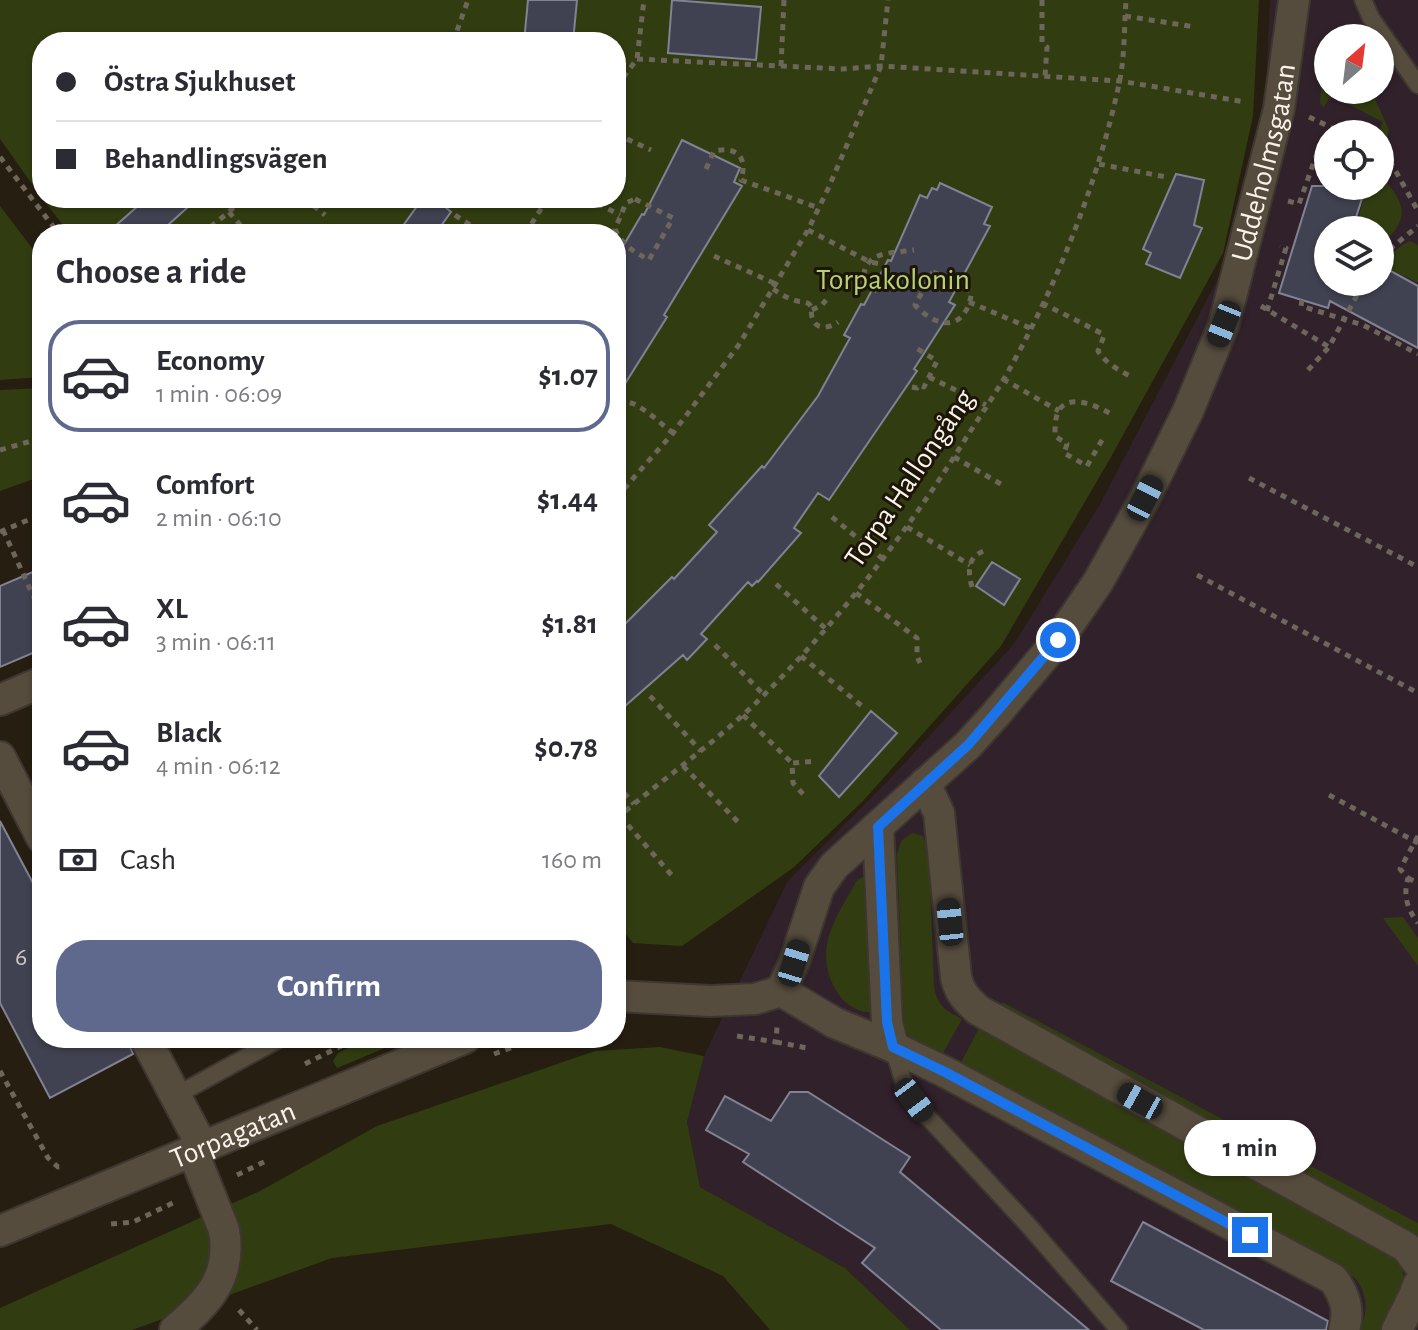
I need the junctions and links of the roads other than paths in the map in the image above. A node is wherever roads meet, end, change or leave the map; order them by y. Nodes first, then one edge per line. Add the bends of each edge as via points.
1 (1294, 0) edge
2 (1363, 0) edge
3 (1418, 85) edge
4 (32, 686) edge
5 (0, 700) edge
6 (0, 757) edge
7 (925, 783) junction
8 (32, 819) edge
9 (878, 827) junction
10 (781, 991) junction
11 (626, 997) edge
12 (893, 1047) junction
13 (150, 1048) edge
14 (263, 1048) edge
15 (441, 1048) edge
16 (175, 1096) junction
17 (198, 1150) junction
18 (0, 1231) edge
19 (1418, 1263) edge
20 (1418, 1285) edge
21 (175, 1330) edge
22 (1119, 1330) edge
23 (1344, 1330) edge
24 (1397, 1330) edge

1 - 7 street, Uddeholmsgatan via 1279,109 1228,310 1188,411 1121,542 1058,640 968,745
2 - 3 lane
4 - 5 street
6 - 8 street
7 - 9 street, Uddeholmsgatan
7 - 19 street via 939,813 956,977 964,997 978,1010 1406,1247
9 - 10 street, Uddeholmsgatan via 834,866 819,887
9 - 12 street via 887,1022
10 - 11 street via 755,999 710,1001
10 - 12 street via 835,1023
12 - 22 lane via 905,1087 924,1113
12 - 23 street via 1333,1279 1344,1293
13 - 16 street
14 - 16 lane
15 - 17 street, Torpagatan
16 - 17 street
17 - 18 street, Torpagatan
17 - 21 street via 224,1230 226,1259 206,1303
20 - 24 street

